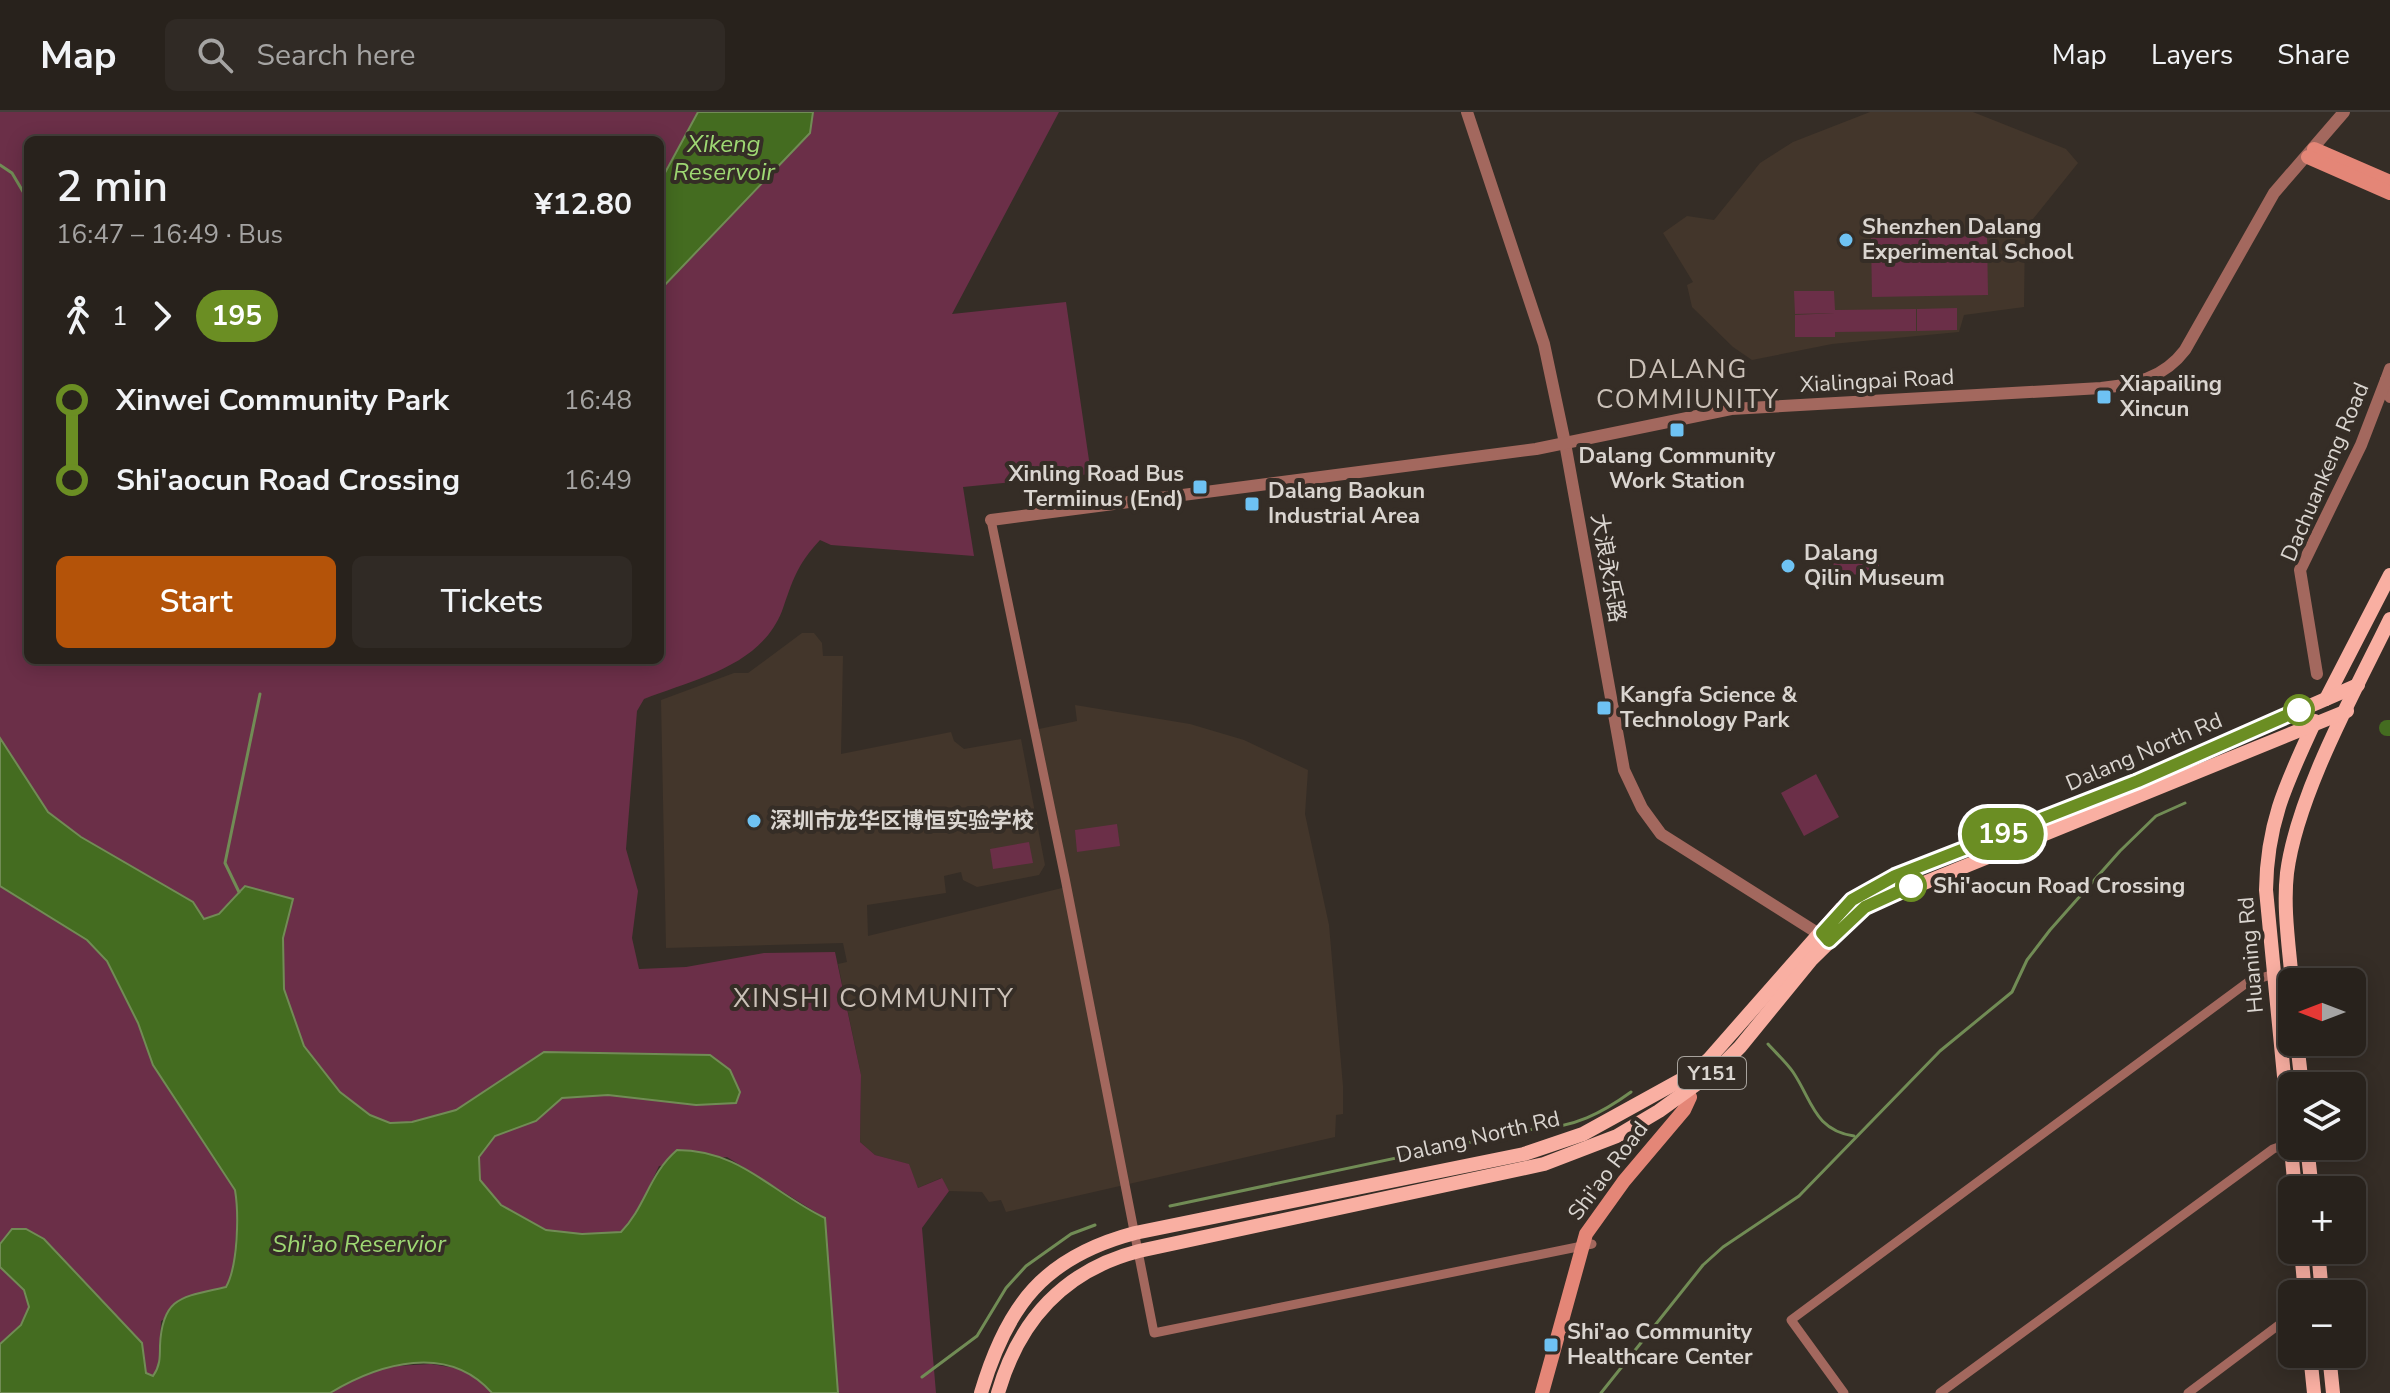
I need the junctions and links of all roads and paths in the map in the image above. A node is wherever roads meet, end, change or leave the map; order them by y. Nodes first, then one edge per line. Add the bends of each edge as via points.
1 (1467, 112) edge
2 (2344, 112) edge
3 (2311, 153) junction
4 (2390, 182) edge
5 (2390, 193) edge
6 (2388, 374) edge
7 (2390, 397) edge
8 (1565, 443) junction
9 (991, 520) joint
10 (2390, 575) edge
11 (2390, 619) edge
12 (2317, 674) dead end
13 (2358, 685) junction
14 (2326, 699) junction
15 (2347, 711) junction
16 (2314, 724) junction
17 (1825, 937) junction
18 (2291, 968) edge
19 (2274, 974) junction
20 (2283, 1072) edge
21 (1687, 1092) junction
22 (2278, 1147) edge
23 (1135, 1233) junction
24 (1587, 1246) junction
25 (1139, 1251) junction
26 (2278, 1326) edge
27 (2311, 1368) edge
28 (2330, 1368) edge
29 (981, 1393) edge
30 (998, 1393) edge
31 (1542, 1393) edge
32 (1552, 1393) edge
33 (1844, 1393) edge
34 (1940, 1393) edge
35 (2188, 1393) edge
36 (2314, 1393) edge
37 (2333, 1393) edge

1 - 8 street, 大浪永乐路 via 1544,344
2 - 3 street, Xialingpai Road
3 - 4 main road
3 - 5 main road
3 - 8 street, Xialingpai Road via 2274,193 2185,350 2174,364 2142,381 2101,388 1731,409
6 - 7 street
6 - 12 street, Dachuankeng Road via 2361,445 2300,570
8 - 9 street, Xialingpai Road
8 - 17 street, 大浪永乐路 via 1619,749 1642,808 1671,841
9 - 23 street
10 - 14 main road
11 - 13 main road
13 - 14 main road, Dalang North Rd
13 - 15 main road
14 - 16 main road
14 - 17 main road, Dalang North Rd / Y151 via 2138,781 1880,883 1841,909
15 - 16 main road, Dalang North Rd
15 - 18 main road, Huaning Rd via 2315,779 2287,873
16 - 17 main road, Dalang North Rd / Y151 via 1886,896
16 - 19 main road, Huaning Rd via 2272,821 2266,890
17 - 21 main road, Dalang North Rd / Y151 via 1740,1047
17 - 23 main road, Dalang North Rd / Y151 via 1709,1059 1665,1090 1583,1134 1524,1154
19 - 20 main road, Huaning Rd
19 - 33 street via 2248,982 1791,1320
21 - 24 main road, Shi'ao Road via 1688,1103 1678,1118 1602,1210
21 - 25 main road, Dalang North Rd / Y151 via 1617,1136 1544,1164
22 - 34 street
23 - 25 street
23 - 29 main road, Dalang North Rd via 1078,1252 1048,1272 1019,1303 1000,1337
24 - 25 street via 1154,1333
24 - 31 main road, Shi'ao Road
24 - 32 main road, Shi'ao Road
25 - 30 main road, Dalang North Rd via 1095,1266 1043,1305 1019,1340
26 - 35 street
27 - 36 main road
28 - 37 main road

